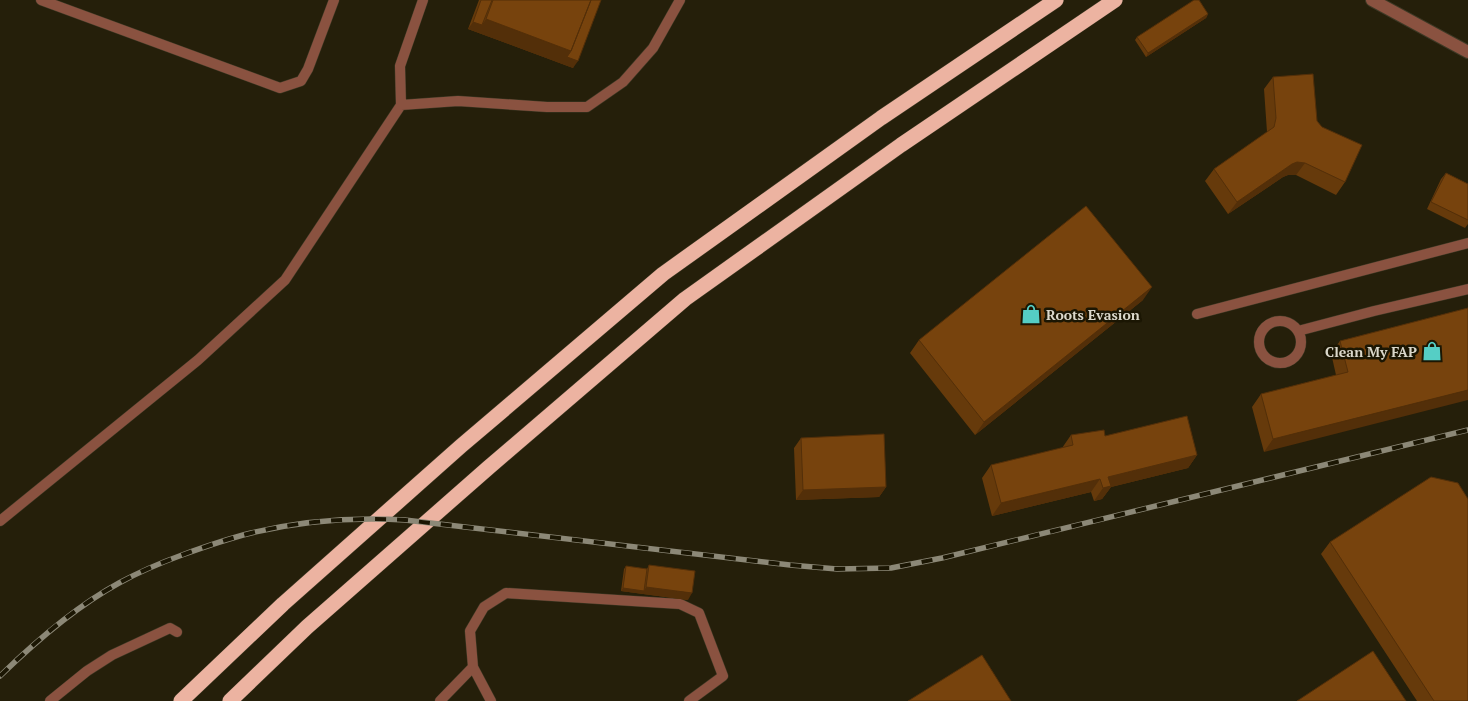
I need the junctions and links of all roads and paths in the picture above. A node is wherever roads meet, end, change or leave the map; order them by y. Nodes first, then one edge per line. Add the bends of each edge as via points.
1 (42, 0) edge
2 (334, 0) edge
3 (423, 0) edge
4 (680, 0) edge
5 (1056, 0) edge
6 (1115, 0) edge
7 (1372, 0) edge
8 (1468, 52) edge
9 (401, 105) junction
10 (1468, 243) edge
11 (1468, 289) edge
12 (1197, 314) dead end
13 (1298, 331) junction
14 (0, 522) edge
15 (178, 632) dead end
16 (473, 667) junction
17 (50, 701) edge
18 (181, 701) edge
19 (230, 701) edge
20 (440, 701) edge
21 (491, 701) edge
22 (689, 701) edge

1 - 2 lane via 280,88 301,81
3 - 9 lane via 400,66
4 - 9 lane via 653,48 623,82 587,107 458,101
5 - 18 highway via 881,118 663,274 283,604
6 - 19 highway via 901,145 685,299 307,627
7 - 8 street
9 - 14 lane via 286,280 198,360
10 - 12 lane
11 - 13 lane
13 - 13 lane via 1287,322 1273,322 1266,326 1259,338 1261,352 1270,362 1284,364 1291,361 1300,351
15 - 17 lane via 170,628 112,654
16 - 20 lane
16 - 21 lane
16 - 22 lane via 470,632 484,607 506,593 680,604 700,613 723,676

